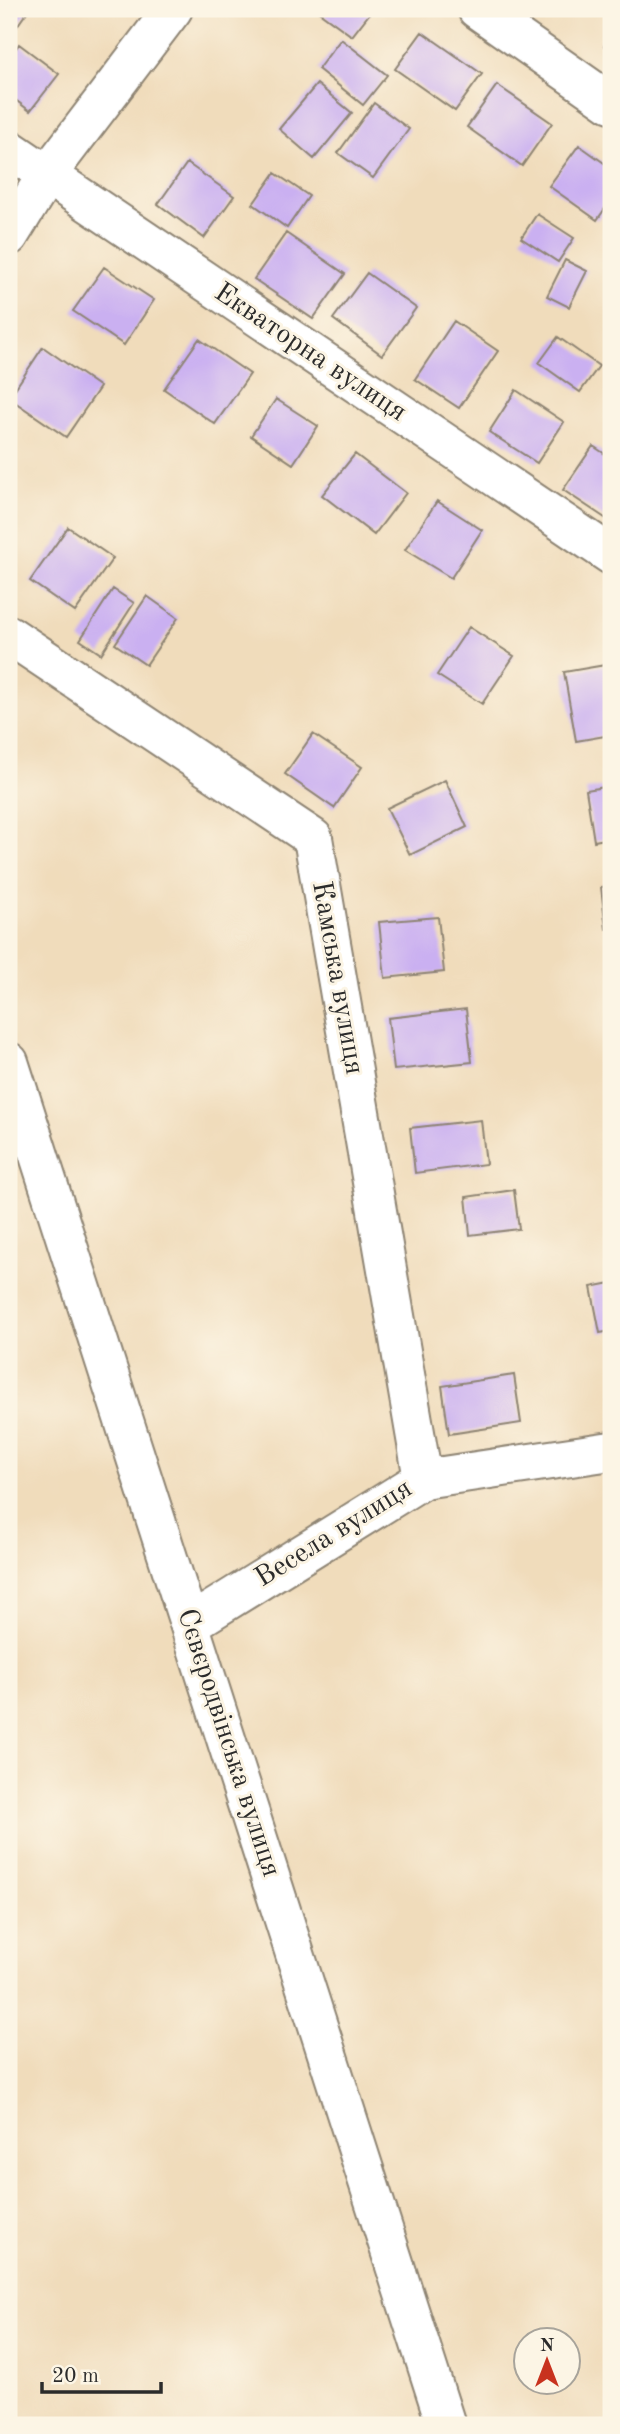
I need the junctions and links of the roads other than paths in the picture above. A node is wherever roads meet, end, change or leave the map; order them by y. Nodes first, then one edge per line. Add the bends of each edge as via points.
1 (173, 9) edge
2 (477, 9) edge
3 (611, 103) edge
4 (9, 149) edge
5 (46, 176) junction
6 (9, 236) edge
7 (611, 555) edge
8 (9, 635) edge
9 (9, 1062) edge
10 (611, 1451) edge
11 (423, 1479) junction
12 (190, 1623) junction
13 (446, 2425) edge

1 - 5 street
2 - 3 street
4 - 5 street, Екваторна вулиця
5 - 6 street
5 - 7 street, Екваторна вулиця
8 - 11 street, Камська вулиця via 313,838
9 - 12 street, Сєвєродвінська вулиця
10 - 11 street, Весела вулиця
11 - 12 street, Весела вулиця
12 - 13 street, Сєвєродвінська вулиця

